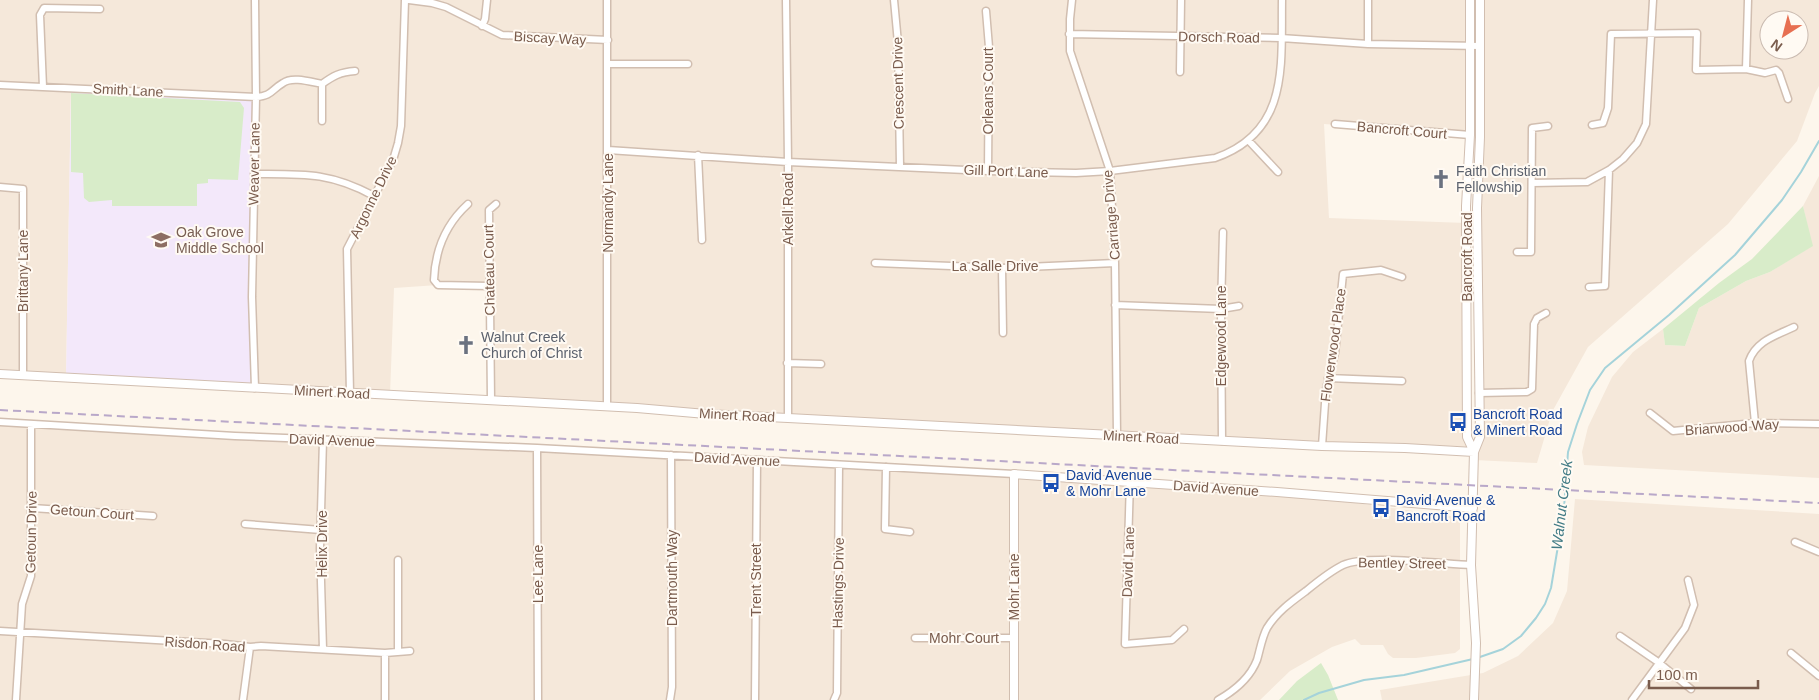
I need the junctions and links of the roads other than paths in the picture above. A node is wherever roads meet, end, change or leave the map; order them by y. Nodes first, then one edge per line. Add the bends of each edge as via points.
1 (255, 0) edge
2 (405, 0) edge
3 (410, 0) edge
4 (487, 0) edge
5 (607, 0) edge
6 (786, 0) edge
7 (894, 0) edge
8 (1072, 0) edge
9 (1181, 0) edge
10 (1282, 0) edge
11 (1368, 0) edge
12 (1470, 0) edge
13 (1480, 0) edge
14 (1653, 0) edge
15 (1748, 0) edge
16 (100, 9) dead end
17 (986, 12) dead end
18 (482, 26) junction
19 (1651, 33) junction
20 (1069, 34) junction
21 (1180, 36) junction
22 (1281, 38) junction
23 (608, 40) junction
24 (1368, 44) junction
25 (1469, 45) junction
26 (1480, 46) junction
27 (608, 64) junction
28 (688, 64) dead end
29 (1746, 69) junction
30 (354, 71) dead end
31 (1180, 72) dead end
32 (322, 84) junction
33 (0, 85) edge
34 (43, 87) junction
35 (256, 97) junction
36 (1788, 99) dead end
37 (322, 121) dead end
38 (1335, 124) dead end
39 (1592, 125) dead end
40 (1548, 126) dead end
41 (1470, 135) junction
42 (1248, 140) junction
43 (608, 150) junction
44 (698, 155) junction
45 (788, 162) junction
46 (900, 166) junction
47 (1608, 170) junction
48 (988, 171) junction
49 (1110, 171) junction
50 (1278, 172) dead end
51 (254, 174) junction
52 (1532, 183) junction
53 (0, 188) edge
54 (374, 196) junction
55 (468, 204) dead end
56 (496, 204) dead end
57 (1223, 232) dead end
58 (702, 240) dead end
59 (1517, 252) dead end
60 (875, 263) dead end
61 (1115, 263) junction
62 (1002, 268) junction
63 (1402, 277) dead end
64 (490, 286) junction
65 (1589, 287) dead end
66 (1115, 305) junction
67 (1239, 306) dead end
68 (1221, 309) junction
69 (1546, 313) dead end
70 (1794, 327) dead end
71 (1003, 333) dead end
72 (787, 363) junction
73 (821, 364) dead end
74 (0, 374) edge
75 (23, 375) junction
76 (1328, 378) junction
77 (1402, 381) dead end
78 (255, 388) junction
79 (350, 393) junction
80 (1479, 393) junction
81 (491, 400) junction
82 (607, 406) junction
83 (1650, 413) dead end
84 (788, 418) junction
85 (0, 422) edge
86 (1755, 423) junction
87 (31, 424) junction
88 (1819, 424) edge
89 (1117, 435) junction
90 (323, 440) junction
91 (1222, 441) junction
92 (1322, 446) junction
93 (537, 448) junction
94 (1474, 452) junction
95 (672, 455) junction
96 (757, 460) junction
97 (840, 465) junction
98 (886, 467) junction
99 (1014, 474) junction
100 (1130, 481) junction
101 (32, 508) junction
102 (1473, 508) junction
103 (153, 516) dead end
104 (244, 524) dead end
105 (321, 530) junction
106 (910, 532) dead end
107 (1795, 542) dead end
108 (1819, 552) edge
109 (398, 560) dead end
110 (1471, 565) junction
111 (1688, 580) dead end
112 (1184, 630) dead end
113 (0, 631) edge
114 (20, 632) junction
115 (1620, 636) dead end
116 (915, 638) dead end
117 (1014, 638) junction
118 (250, 648) junction
119 (323, 649) junction
120 (410, 651) dead end
121 (398, 652) junction
122 (385, 653) junction
123 (1792, 653) dead end
124 (1658, 662) junction
125 (1819, 676) edge
126 (1691, 689) dead end
127 (16, 700) edge
128 (242, 700) edge
129 (385, 700) edge
130 (538, 700) edge
131 (670, 700) edge
132 (755, 700) edge
133 (834, 700) edge
134 (1014, 700) edge
135 (1218, 700) edge
136 (1474, 700) edge
137 (1632, 700) edge

1 - 35 street, Weaver Lane
2 - 54 street, Argonne Drive via 401,126 393,160
3 - 18 street, Biscay Way via 446,7
4 - 18 street
5 - 23 street, Normandy Lane
6 - 45 street, Arkell Road
7 - 46 street, Crescent Drive
8 - 20 street, Carriage Drive
9 - 21 street
10 - 22 street, Gill Port Lane
11 - 24 street
12 - 25 street, Bancroft Road
13 - 26 street, Bancroft Road
14 - 19 street
15 - 29 street
16 - 34 street via 44,8 40,15
17 - 48 street, Orleans Court via 989,47
18 - 23 street, Biscay Way via 516,37
19 - 29 street via 1697,33 1696,70
19 - 39 street via 1611,34 1608,108 1604,123
19 - 47 street via 1646,124 1637,143
20 - 21 street, Dorsch Road
20 - 49 street, Carriage Drive via 1070,51
21 - 22 street, Dorsch Road
21 - 31 street
22 - 24 street, Dorsch Road
22 - 42 street, Gill Port Lane via 1277,98 1264,123
23 - 27 street, Normandy Lane
24 - 25 street, Dorsch Road
25 - 26 street, Dorsch Road
25 - 41 street, Bancroft Road
26 - 80 street, Bancroft Road via 1477,208
27 - 28 street
27 - 43 street, Normandy Lane
29 - 36 street via 1765,73 1776,70 1780,73
30 - 32 street via 336,74
32 - 35 street via 299,80 284,82 270,94
32 - 37 street
33 - 34 street, Smith Lane
34 - 35 street, Smith Lane
35 - 51 street, Weaver Lane
38 - 41 street, Bancroft Court
40 - 52 street via 1532,128
41 - 94 street, Bancroft Road via 1466,206 1467,437
42 - 49 street, Gill Port Lane via 1228,154 1215,158
42 - 50 street
43 - 44 street, Gill Port Lane
43 - 82 street, Normandy Lane
44 - 45 street, Gill Port Lane
44 - 58 street
45 - 46 street, Gill Port Lane
45 - 72 street, Arkell Road
46 - 48 street, Gill Port Lane
47 - 52 street via 1587,182
47 - 65 street via 1605,286
48 - 49 street, Gill Port Lane
49 - 61 street, Carriage Drive
51 - 54 street via 327,177
51 - 78 street, Weaver Lane via 252,296
52 - 59 street via 1531,252
53 - 75 street, Brittany Lane via 23,189
54 - 79 street, Argonne Drive via 347,249
55 - 64 street via 457,214 441,241 434,263 434,280 438,285
56 - 64 street, Chateau Court via 488,210
57 - 68 street, Edgewood Lane
60 - 62 street, La Salle Drive
61 - 62 street, La Salle Drive
61 - 66 street, Carriage Drive
62 - 71 street
63 - 76 street, Flowerwood Place via 1381,270 1343,274 1335,353
64 - 81 street, Chateau Court
66 - 68 street
66 - 89 street, Carriage Drive
67 - 68 street
68 - 91 street, Edgewood Lane
69 - 80 street via 1534,324 1532,389 1527,392
70 - 86 street via 1764,342 1752,353 1749,361
72 - 73 street
72 - 84 street, Arkell Road
74 - 75 street, Minert Road
75 - 78 street, Minert Road
76 - 77 street
76 - 92 street, Flowerwood Place
78 - 79 street, Minert Road
79 - 81 street, Minert Road
80 - 94 street, Bancroft Road via 1480,436
81 - 82 street, Minert Road
82 - 84 street, Minert Road
83 - 86 street, Briarwood Way via 1673,430
84 - 89 street, Minert Road
85 - 87 street, David Avenue
86 - 88 street, Briarwood Way
87 - 90 street, David Avenue
87 - 101 street, Getoun Drive
89 - 91 street, Minert Road
90 - 93 street, David Avenue
90 - 105 street, Helix Drive
91 - 92 street, Minert Road
92 - 94 street, Minert Road
93 - 95 street, David Avenue
93 - 130 street, Lee Lane
94 - 102 street, Bancroft Road
95 - 96 street, David Avenue
95 - 131 street, Dartmouth Way
96 - 97 street, David Avenue
96 - 132 street, Trent Street
97 - 98 street, David Avenue
97 - 133 street, Hastings Drive via 837,693
98 - 99 street, David Avenue
98 - 106 street via 884,529
99 - 100 street, David Avenue
99 - 117 street, Mohr Lane
100 - 102 street, David Avenue
100 - 112 street, David Lane via 1125,644 1172,640
101 - 103 street, Getoun Court
101 - 114 street, Getoun Drive via 31,576 22,604
102 - 110 street, Bancroft Road
104 - 105 street
105 - 119 street, Helix Drive
107 - 108 street
109 - 121 street
110 - 135 street, Bentley Street via 1380,560 1359,560 1344,565 1274,618 1266,630 1250,673
110 - 136 street, Bancroft Road via 1476,643
111 - 124 street via 1694,605 1685,628
113 - 114 street, Risdon Road
114 - 118 street, Risdon Road
114 - 127 street, Getoun Drive
115 - 124 street
116 - 117 street, Mohr Court
117 - 134 street, Mohr Lane
118 - 119 street, Risdon Road
118 - 128 street
119 - 122 street, Risdon Road
120 - 121 street, Risdon Road
121 - 122 street, Risdon Road
122 - 129 street
123 - 125 street
124 - 126 street
124 - 137 street

